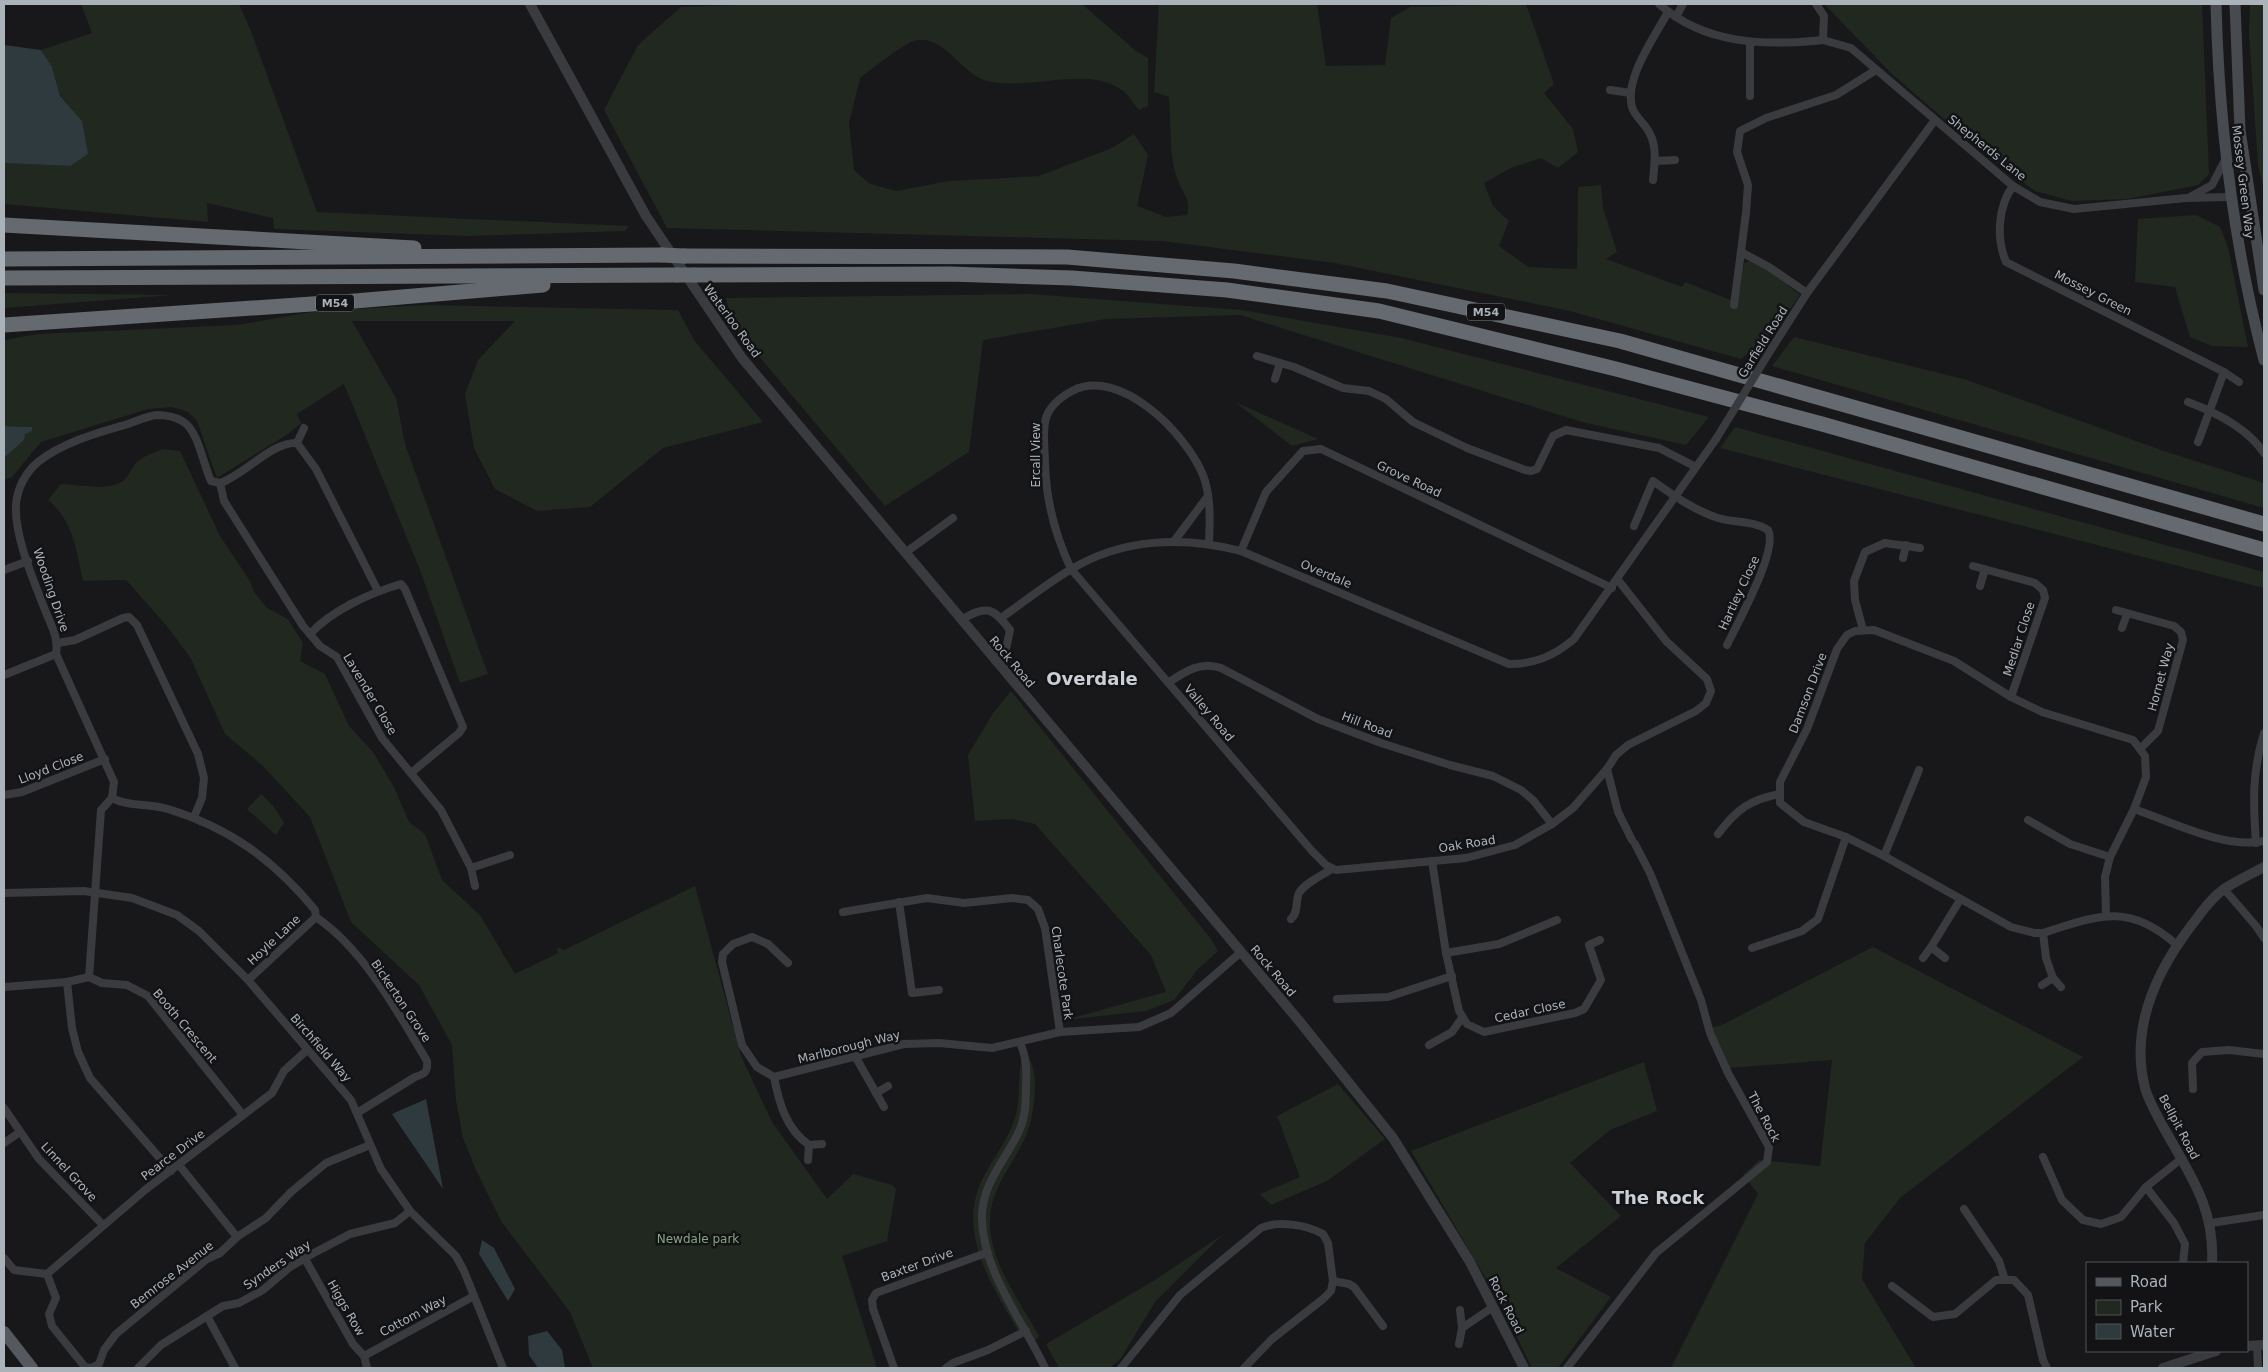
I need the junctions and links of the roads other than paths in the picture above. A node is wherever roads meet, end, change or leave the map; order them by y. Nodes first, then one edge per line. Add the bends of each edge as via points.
1 (530, 4) edge
2 (1659, 4) edge
3 (1683, 4) edge
4 (1816, 4) edge
5 (2216, 4) edge
6 (2235, 4) edge
7 (1668, 12) junction
8 (1676, 17) junction
9 (2234, 25) junction
10 (1823, 40) junction
11 (1750, 43) junction
12 (1876, 70) junction
13 (1610, 90) dead end
14 (1631, 93) junction
15 (1750, 96) dead end
16 (1935, 120) junction
17 (1675, 160) dead end
18 (2225, 160) junction
19 (1655, 161) junction
20 (1652, 180) dead end
21 (2013, 186) junction
22 (2230, 197) junction
23 (2186, 198) junction
24 (4, 226) edge
25 (1741, 252) junction
26 (555, 256) junction
27 (4, 259) edge
28 (2262, 262) edge
29 (672, 275) junction
30 (4, 278) edge
31 (2264, 290) edge
32 (1807, 293) junction
33 (1734, 305) dead end
34 (4, 325) edge
35 (2264, 344) edge
36 (1257, 356) dead end
37 (2264, 360) edge
38 (1280, 363) junction
39 (2224, 372) junction
40 (1275, 379) dead end
41 (2239, 382) dead end
42 (2188, 402) dead end
43 (2210, 410) junction
44 (304, 428) dead end
45 (2198, 442) dead end
46 (297, 443) junction
47 (2264, 454) edge
48 (1696, 467) junction
49 (220, 483) junction
50 (1208, 496) junction
51 (1675, 497) junction
52 (953, 518) dead end
53 (2264, 524) edge
54 (1634, 526) dead end
55 (1175, 540) junction
56 (1209, 543) junction
57 (1906, 545) junction
58 (1920, 548) dead end
59 (2264, 550) edge
60 (1240, 551) junction
61 (905, 554) junction
62 (1903, 558) dead end
63 (28, 561) junction
64 (1973, 566) dead end
65 (1072, 569) junction
66 (1985, 569) junction
67 (4, 570) edge
68 (1618, 580) junction
69 (1980, 586) dead end
70 (1612, 588) junction
71 (378, 591) junction
72 (2116, 610) dead end
73 (2128, 614) junction
74 (1001, 618) junction
75 (961, 620) junction
76 (2122, 628) dead end
77 (1863, 630) junction
78 (310, 634) junction
79 (58, 643) junction
80 (1727, 645) dead end
81 (56, 654) junction
82 (995, 661) junction
83 (4, 675) edge
84 (1169, 682) junction
85 (2011, 697) junction
86 (2264, 732) edge
87 (2140, 748) junction
88 (105, 759) junction
89 (1607, 769) junction
90 (1919, 770) dead end
91 (411, 773) junction
92 (1780, 794) junction
93 (4, 795) edge
94 (112, 798) junction
95 (2134, 809) junction
96 (194, 817) junction
97 (2028, 820) dead end
98 (1552, 824) junction
99 (1718, 834) dead end
100 (1846, 837) junction
101 (2260, 842) edge
102 (510, 855) dead end
103 (1884, 856) junction
104 (2110, 857) junction
105 (1432, 861) junction
106 (2264, 867) edge
107 (471, 868) junction
108 (1332, 869) junction
109 (475, 886) dead end
110 (2224, 889) junction
111 (95, 892) junction
112 (4, 893) edge
113 (1960, 900) junction
114 (899, 902) junction
115 (844, 912) dead end
116 (2106, 915) junction
117 (316, 917) junction
118 (1291, 919) dead end
119 (1557, 920) dead end
120 (2043, 933) junction
121 (2264, 938) edge
122 (1600, 940) dead end
123 (2177, 945) junction
124 (1931, 946) junction
125 (1752, 948) dead end
126 (1241, 952) junction
127 (1446, 953) junction
128 (1923, 958) dead end
129 (1945, 958) dead end
130 (788, 963) dead end
131 (1452, 976) junction
132 (89, 977) junction
133 (2053, 978) junction
134 (248, 980) junction
135 (68, 982) junction
136 (2042, 985) dead end
137 (4, 987) edge
138 (2061, 987) dead end
139 (938, 990) dead end
140 (1337, 999) dead end
141 (1462, 1018) junction
142 (1060, 1032) junction
143 (1020, 1042) junction
144 (1429, 1045) dead end
145 (307, 1050) junction
146 (2264, 1054) edge
147 (855, 1056) junction
148 (774, 1077) junction
149 (888, 1086) dead end
150 (2193, 1089) dead end
151 (876, 1093) junction
152 (884, 1107) dead end
153 (4, 1108) edge
154 (357, 1113) junction
155 (243, 1115) junction
156 (20, 1132) junction
157 (4, 1143) edge
158 (822, 1144) dead end
159 (370, 1145) junction
160 (809, 1145) junction
161 (2043, 1157) dead end
162 (2181, 1159) junction
163 (808, 1160) dead end
164 (179, 1165) junction
165 (170, 1171) junction
166 (2146, 1187) junction
167 (1964, 1209) dead end
168 (410, 1211) junction
169 (2264, 1215) edge
170 (2211, 1222) junction
171 (103, 1225) junction
172 (237, 1237) junction
173 (986, 1253) junction
174 (4, 1258) edge
175 (305, 1259) junction
176 (2183, 1262) edge
177 (2212, 1262) edge
178 (47, 1274) junction
179 (2005, 1280) junction
180 (1333, 1281) junction
181 (1892, 1286) dead end
182 (474, 1296) junction
183 (1493, 1307) junction
184 (1460, 1310) dead end
185 (207, 1316) junction
186 (1383, 1326) dead end
187 (1462, 1328) junction
188 (1026, 1331) junction
189 (4, 1332) edge
190 (1459, 1344) dead end
191 (2256, 1345) edge
192 (2209, 1352) edge
193 (364, 1356) junction
194 (32, 1368) edge
195 (138, 1368) edge
196 (236, 1368) edge
197 (367, 1368) edge
198 (503, 1368) edge
199 (894, 1368) edge
200 (946, 1368) edge
201 (1045, 1368) edge
202 (1121, 1368) edge
203 (1244, 1368) edge
204 (1524, 1368) edge
205 (1567, 1368) edge
206 (2047, 1368) edge
207 (2163, 1368) edge
208 (2258, 1368) edge

1 - 61 street, Waterloo Road via 646,216 707,310 742,358
2 - 7 street
3 - 8 street
4 - 10 street via 1824,16
5 - 18 main road, Mossey Green Way
6 - 9 main road, Mossey Green Way
7 - 8 street
7 - 14 street via 1634,78
8 - 11 street via 1711,33
9 - 22 main road via 2230,69 2240,188 2237,195
9 - 28 main road, Mossey Green Way via 2240,130
10 - 11 street
10 - 12 street, Shepherds Lane via 1851,48
11 - 15 street
12 - 16 street, Shepherds Lane
12 - 25 street via 1836,95 1766,118 1740,131 1737,152 1748,185
13 - 14 street
14 - 19 street via 1632,108 1651,134
16 - 21 street, Shepherds Lane
16 - 32 street, Garfield Road
17 - 19 street
18 - 22 main road, Mossey Green Way
18 - 23 street via 2212,185
19 - 20 street
21 - 23 street, Shepherds Lane via 2040,202 2074,210
21 - 39 street, Mossey Green via 2002,207 2000,238 2006,262
22 - 23 street, Shepherds Lane
22 - 37 main road, Mossey Green Way via 2247,298
24 - 26 highway, M54
25 - 32 street
25 - 33 street
26 - 27 highway, M54
26 - 53 highway, M54, bridge via 1067,257 1234,271 1387,291 1620,341
28 - 31 main road, Mossey Green Way
28 - 35 main road via 2252,266 2249,277
29 - 30 highway, M54
29 - 34 highway, M54
29 - 59 highway, M54, bridge via 950,274 1072,278 1228,290 1379,311 1794,416
32 - 48 street, Garfield Road, bridge
36 - 38 street
38 - 40 street
38 - 48 street via 1343,388 1369,391 1386,399 1412,422 1455,443 1531,471 1537,469 1552,436 1566,430 1659,448
39 - 41 street, Mossey Green
39 - 43 street
42 - 43 street
43 - 45 street
43 - 47 street via 2257,442
44 - 46 street
46 - 49 street via 282,445 230,480
46 - 71 street via 316,469
48 - 51 street, Garfield Road
49 - 63 street, Wooding Drive via 211,481 189,425 171,416 156,415 53,451 24,477 19,491 16,506 18,526
49 - 78 street, Lavender Close via 224,501
50 - 55 street
50 - 56 street, Ercall View
50 - 65 street, Ercall View via 1202,474 1179,437 1137,399 1098,384 1079,387 1055,403 1046,417 1044,432 1046,487 1060,545
51 - 54 street via 1653,482
51 - 68 street, Garfield Road
51 - 80 street, Hartley Close via 1708,515 1755,524 1770,533 1768,558
52 - 61 street
55 - 56 street, Overdale
55 - 65 street, Overdale via 1123,547
56 - 60 street, Overdale
57 - 58 street
57 - 62 street
57 - 77 street via 1885,543 1864,552 1854,581
60 - 70 street, Overdale via 1509,664 1527,664 1560,651 1574,639
60 - 70 street, Grove Road via 1266,492 1303,451 1321,449
61 - 75 street, Waterloo Road
63 - 67 street
63 - 79 street, Wooding Drive
64 - 66 street, Medlar Close
65 - 74 street, Overdale
65 - 84 street, Valley Road
66 - 69 street
66 - 85 street, Medlar Close via 2036,583 2043,590 2044,598
68 - 70 street, Overdale
68 - 89 street, Oak Road via 1666,641 1707,679 1711,694 1696,711 1628,745
71 - 78 street via 321,623
71 - 91 street via 401,584 405,589 462,727 460,733
72 - 73 street, Hornet Way
73 - 76 street
73 - 87 street, Hornet Way via 2174,626 2181,632 2183,640 2158,731
74 - 75 street via 992,611 978,610
74 - 82 street via 1010,630 1006,649
75 - 82 street, Rock Road
77 - 85 street via 1874,630 1954,661
77 - 92 street, Damson Drive via 1847,636 1837,649 1807,729 1780,782
78 - 91 street, Lavender Close via 320,646 337,657 382,738
79 - 81 street, Wooding Drive
79 - 96 street via 75,640 123,618 129,618 137,625 198,754 204,778 202,798
81 - 83 street
81 - 88 street
82 - 126 street, Rock Road
84 - 98 street, Hill Road via 1194,668 1213,665 1327,722 1381,743 1493,776 1521,790
84 - 108 street, Valley Road via 1312,851
85 - 87 street via 2042,712 2133,740
86 - 101 street via 2256,760 2253,793
87 - 95 street via 2145,756 2146,777
88 - 93 street, Lloyd Close via 22,792
88 - 94 street via 114,782
89 - 98 street, Oak Road via 1580,801
89 - 205 street, The Rock via 1618,812 1650,874 1701,1000 1710,1033 1769,1147 1769,1154 1767,1162 1656,1253
90 - 103 street
91 - 107 street, Lavender Close via 441,810
92 - 99 street via 1758,798 1735,812
92 - 100 street via 1780,803 1804,822
94 - 96 street, Bickerton Grove via 120,803 158,806
94 - 111 street via 101,810
95 - 101 street via 2219,839
95 - 104 street
96 - 117 street, Bickerton Grove via 249,846 284,874 315,910
97 - 104 street via 2070,844
98 - 105 street, Oak Road via 1505,849 1479,856
100 - 103 street
100 - 125 street via 1818,919 1802,931
102 - 107 street
103 - 113 street
104 - 116 street via 2105,877
105 - 108 street, Oak Road
105 - 127 street
106 - 110 street, Bellpit Road
107 - 109 street, Lavender Close
108 - 118 street via 1302,888 1296,913
110 - 121 street
110 - 123 street, Bellpit Road via 2209,902
111 - 112 street, Birchfield Way
111 - 132 street
111 - 134 street, Birchfield Way via 132,898 177,915 199,931
113 - 120 street via 2011,927
113 - 124 street
114 - 115 street, Charlecote Park
114 - 139 street via 912,993
114 - 142 street, Charlecote Park via 927,898 973,902 1018,898 1033,903 1042,915 1045,928
116 - 120 street
116 - 123 street via 2138,920 2160,930
117 - 134 street, Hoyle Lane
117 - 154 street, Bickerton Grove via 337,934 370,972 427,1061 428,1069 424,1074
119 - 127 street via 1498,944
120 - 133 street
122 - 141 street, Cedar Close via 1588,945 1601,980 1584,1009 1484,1032
123 - 162 street, Bellpit Road via 2148,1001 2141,1050 2145,1089
124 - 128 street
124 - 129 street
126 - 142 street, Marlborough Way via 1171,1013 1139,1027
126 - 183 street, Rock Road via 1394,1138 1470,1262
127 - 131 street
130 - 148 street via 768,944 752,937 733,944 723,954 722,962 742,1045 757,1067
131 - 140 street via 1388,997
131 - 141 street
132 - 135 street, Booth Crescent
132 - 155 street, Booth Crescent via 102,983 127,985 148,996
133 - 136 street
133 - 138 street
134 - 145 street, Birchfield Way
135 - 137 street, Booth Crescent
135 - 165 street via 72,1028 90,1078
141 - 144 street via 1452,1032
142 - 143 street, Marlborough Way
143 - 147 street, Marlborough Way via 992,1048 939,1043 904,1044
143 - 173 street via 1024,1050 1026,1075 1024,1118 984,1197 982,1216
145 - 154 street, Birchfield Way via 351,1100
145 - 155 street, Pearce Drive via 284,1071 272,1093
146 - 150 street via 2229,1050 2202,1052 2192,1063
147 - 148 street, Marlborough Way
147 - 151 street
148 - 160 street via 780,1107 802,1140
149 - 151 street
151 - 152 street
153 - 156 street, Linnel Grove
154 - 159 street, Birchfield Way
155 - 164 street, Pearce Drive
156 - 157 street
156 - 171 street, Linnel Grove via 39,1159
158 - 160 street
159 - 168 street, Birchfield Way via 381,1169
159 - 172 street, Bemrose Avenue via 326,1163 266,1218
160 - 163 street
161 - 166 street via 2062,1200 2083,1220 2101,1224 2121,1217
162 - 166 street
162 - 170 street, Bellpit Road via 2195,1181
164 - 165 street, Pearce Drive
164 - 172 street
165 - 171 street, Pearce Drive
166 - 176 street via 2174,1223 2185,1244
167 - 179 street via 1999,1261
168 - 175 street, Synders Way via 395,1223 350,1234
168 - 182 street, Birchfield Way via 456,1256
169 - 170 street
170 - 177 street, Bellpit Road
171 - 178 street, Pearce Drive
172 - 178 street, Bemrose Avenue via 116,1334 104,1350 99,1364 92,1368 85,1367 52,1326 49,1314 56,1298
173 - 188 street
173 - 199 street, Baxter Drive via 876,1293 872,1300 873,1309
174 - 178 street via 14,1270
175 - 185 street, Synders Way via 239,1304 223,1306
175 - 193 street, Higgs Row via 353,1344
179 - 181 street via 1996,1280 1955,1314 1933,1317
179 - 206 street via 2014,1280 2028,1295
180 - 186 street via 1354,1287
180 - 202 street via 1328,1243 1323,1234 1300,1226 1267,1226 1180,1295
180 - 203 street via 1323,1299 1272,1338
182 - 193 street, Cottom Way
182 - 198 street, Birchfield Way
183 - 187 street
183 - 204 street, Rock Road
184 - 187 street
185 - 195 street, Synders Way via 161,1345
185 - 196 street
187 - 190 street
188 - 200 street
188 - 201 street
189 - 194 main road
191 - 208 street
192 - 207 street
193 - 197 street, Higgs Row

